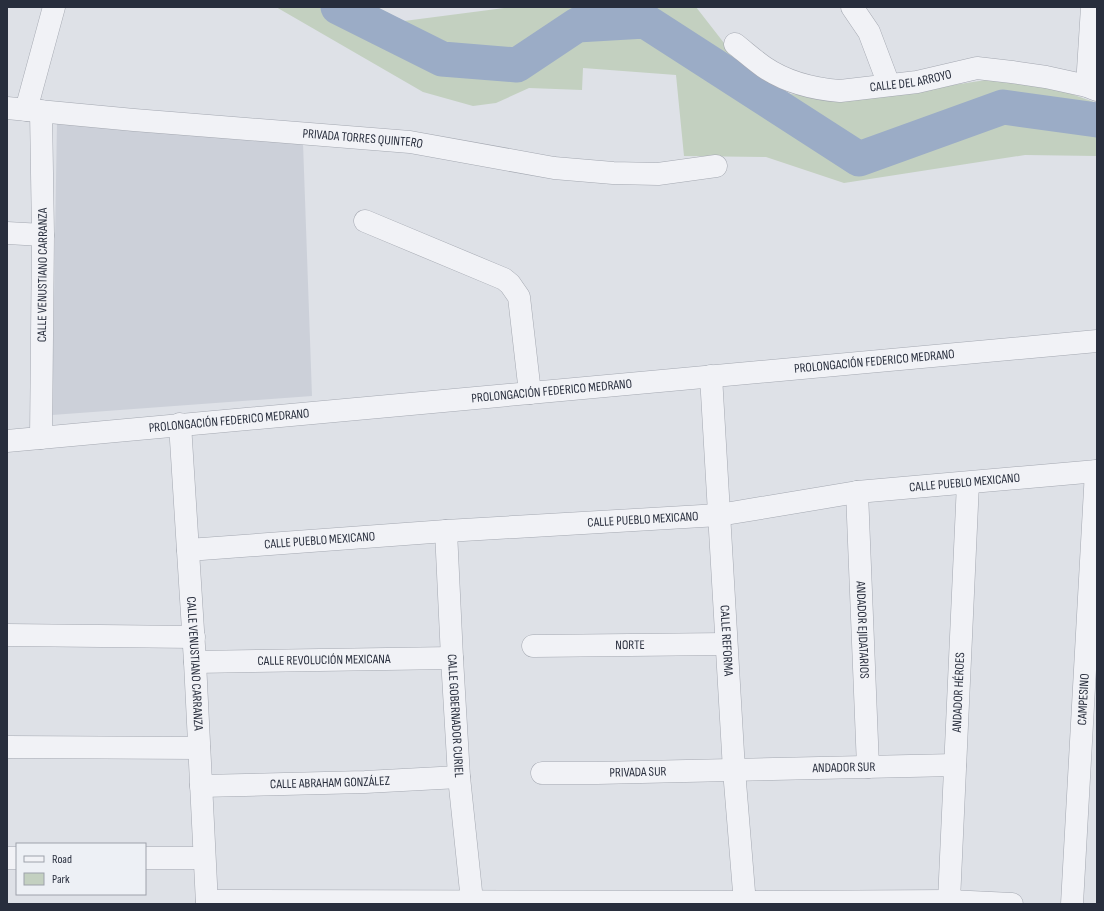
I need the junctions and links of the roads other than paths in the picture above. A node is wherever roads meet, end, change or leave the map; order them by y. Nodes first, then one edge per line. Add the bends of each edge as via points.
1 (54, 7) edge
2 (852, 7) edge
3 (1092, 7) edge
4 (734, 44) dead end
5 (889, 85) junction
6 (1092, 88) edge
7 (25, 110) edge
8 (716, 166) dead end
9 (365, 221) dead end
10 (7, 233) edge
11 (43, 235) junction
12 (1097, 341) edge
13 (711, 376) junction
14 (530, 393) junction
15 (180, 424) junction
16 (41, 438) junction
17 (7, 441) edge
18 (1097, 471) edge
19 (968, 483) junction
20 (857, 492) junction
21 (719, 515) junction
22 (446, 531) junction
23 (188, 550) junction
24 (7, 635) edge
25 (194, 637) junction
26 (726, 644) junction
27 (533, 646) dead end
28 (452, 658) junction
29 (196, 662) junction
30 (7, 747) edge
31 (199, 748) junction
32 (955, 766) junction
33 (868, 767) junction
34 (734, 770) junction
35 (542, 773) dead end
36 (459, 777) junction
37 (201, 786) junction
38 (146, 858) edge
39 (204, 858) junction
40 (472, 901) junction
41 (949, 901) junction
42 (207, 903) edge
43 (745, 903) edge
44 (1012, 904) edge
45 (1072, 904) edge

1 - 7 street, CALLE VENUSTIANO CARRANZA
2 - 5 street via 869,32
3 - 6 street
4 - 5 street, CALLE DEL ARROYO via 764,67 808,86 840,91
5 - 6 street, CALLE DEL ARROYO via 917,82 977,68 1012,72
7 - 8 street, PRIVADA TORRES QUINTERO via 410,142 554,168 613,173 658,174
7 - 11 street, CALLE VENUSTIANO CARRANZA
9 - 14 street via 504,279 510,284 519,297
10 - 11 street
11 - 16 street, CALLE VENUSTIANO CARRANZA
12 - 13 street, PROLONGACIÓN FEDERICO MEDRANO
13 - 14 street, PROLONGACIÓN FEDERICO MEDRANO
13 - 21 street, CALLE REFORMA
14 - 15 street, PROLONGACIÓN FEDERICO MEDRANO
15 - 16 street, PROLONGACIÓN FEDERICO MEDRANO
15 - 23 street, CALLE VENUSTIANO CARRANZA
16 - 17 street, PROLONGACIÓN FEDERICO MEDRANO
18 - 19 street, CALLE PUEBLO MEXICANO
18 - 45 street, CAMPESINO
19 - 20 street, CALLE PUEBLO MEXICANO
19 - 32 street, ANDADOR HÉROES
20 - 21 street, CALLE PUEBLO MEXICANO
20 - 33 street, ANDADOR EJIDATARIOS
21 - 22 street, CALLE PUEBLO MEXICANO
21 - 26 street, CALLE REFORMA
22 - 23 street, CALLE PUEBLO MEXICANO
22 - 28 street, CALLE GOBERNADOR CURIEL
23 - 25 street, CALLE VENUSTIANO CARRANZA
24 - 25 street
25 - 29 street, CALLE VENUSTIANO CARRANZA
26 - 27 street, NORTE
26 - 34 street, CALLE REFORMA
28 - 29 street, CALLE REVOLUCIÓN MEXICANA
28 - 36 street, CALLE GOBERNADOR CURIEL
29 - 31 street, CALLE VENUSTIANO CARRANZA
30 - 31 street
31 - 37 street, CALLE VENUSTIANO CARRANZA
32 - 33 street, ANDADOR SUR
32 - 41 street, ANDADOR HÉROES
33 - 34 street, ANDADOR SUR
34 - 35 street, PRIVADA SUR
34 - 43 street, CALLE REFORMA
36 - 37 street, CALLE ABRAHAM GONZÁLEZ
36 - 40 street, CALLE GOBERNADOR CURIEL
37 - 39 street, CALLE VENUSTIANO CARRANZA
38 - 39 street
39 - 42 street, CALLE VENUSTIANO CARRANZA
40 - 42 street
40 - 43 street
41 - 43 street
41 - 44 street

